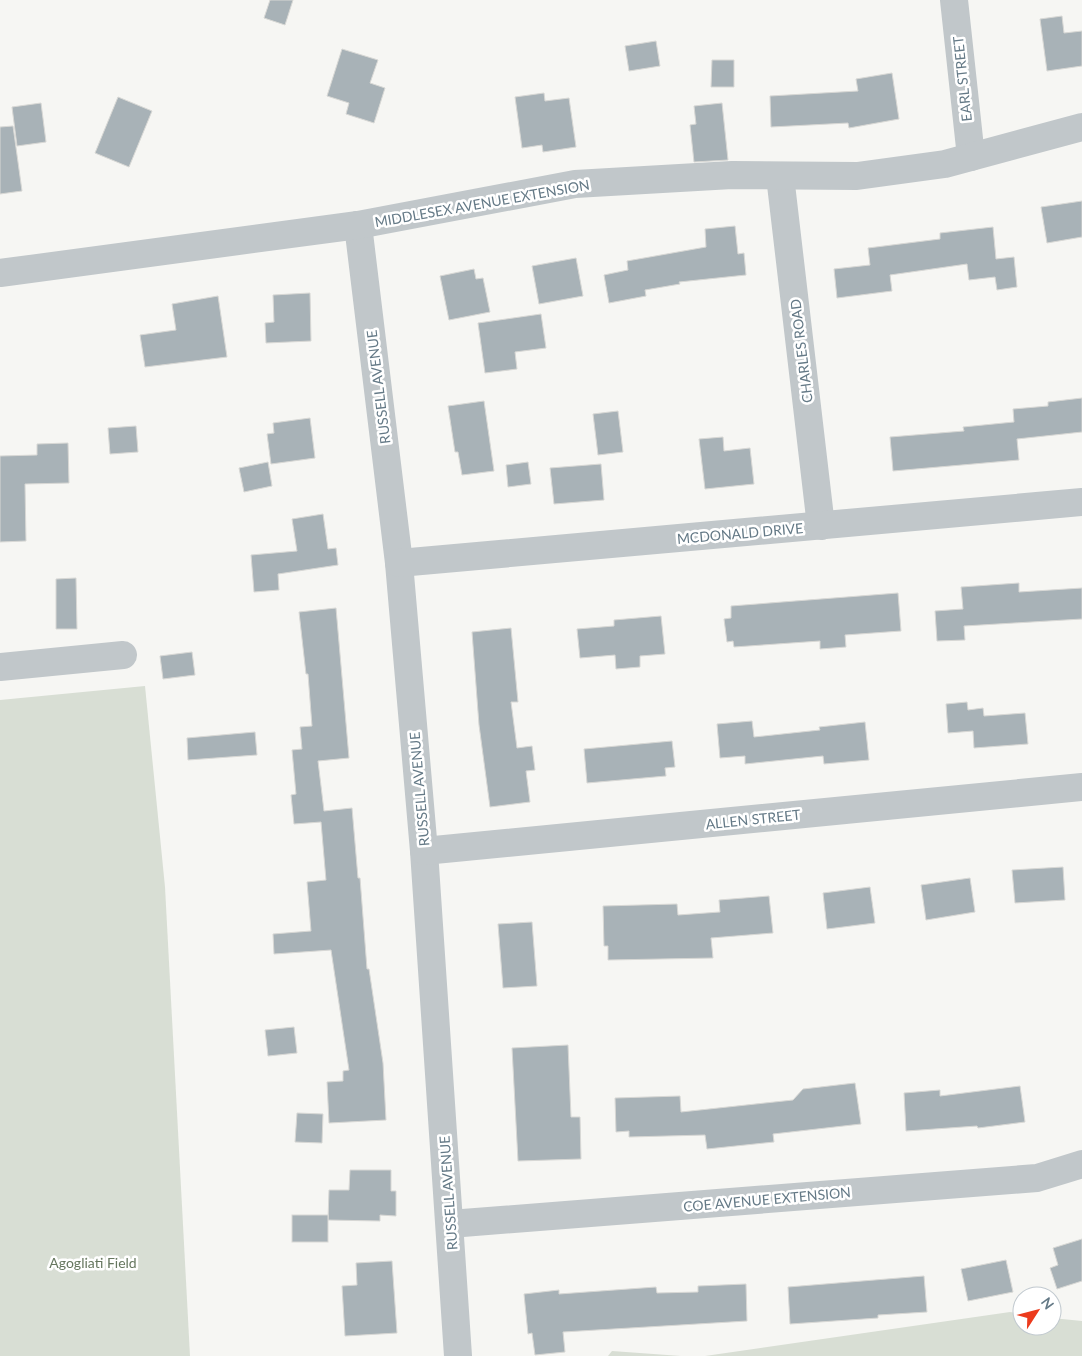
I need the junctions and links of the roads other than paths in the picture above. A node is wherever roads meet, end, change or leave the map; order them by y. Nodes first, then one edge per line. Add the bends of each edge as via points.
1 (954, 0) edge
2 (1082, 127) edge
3 (971, 157) junction
4 (780, 176) junction
5 (358, 225) junction
6 (0, 273) edge
7 (1082, 502) edge
8 (821, 526) junction
9 (399, 564) junction
10 (123, 656) dead end
11 (0, 667) edge
12 (1082, 787) edge
13 (424, 851) junction
14 (1082, 1164) edge
15 (450, 1224) junction
16 (458, 1356) edge

1 - 3 street, EARL STREET
2 - 3 street, MIDDLESEX AVENUE EXTENSION
3 - 4 street, MIDDLESEX AVENUE EXTENSION via 945,164 857,176
4 - 5 street, MIDDLESEX AVENUE EXTENSION via 732,175 575,184
4 - 8 street, CHARLES ROAD
5 - 6 street, MIDDLESEX AVENUE EXTENSION
5 - 9 street, RUSSELL AVENUE
7 - 8 street, MCDONALD DRIVE
8 - 9 street, MCDONALD DRIVE
9 - 13 street, RUSSELL AVENUE
10 - 11 street
12 - 13 street, ALLEN STREET
13 - 15 street, RUSSELL AVENUE
14 - 15 street, COE AVENUE EXTENSION via 1037,1178
15 - 16 street, RUSSELL AVENUE

